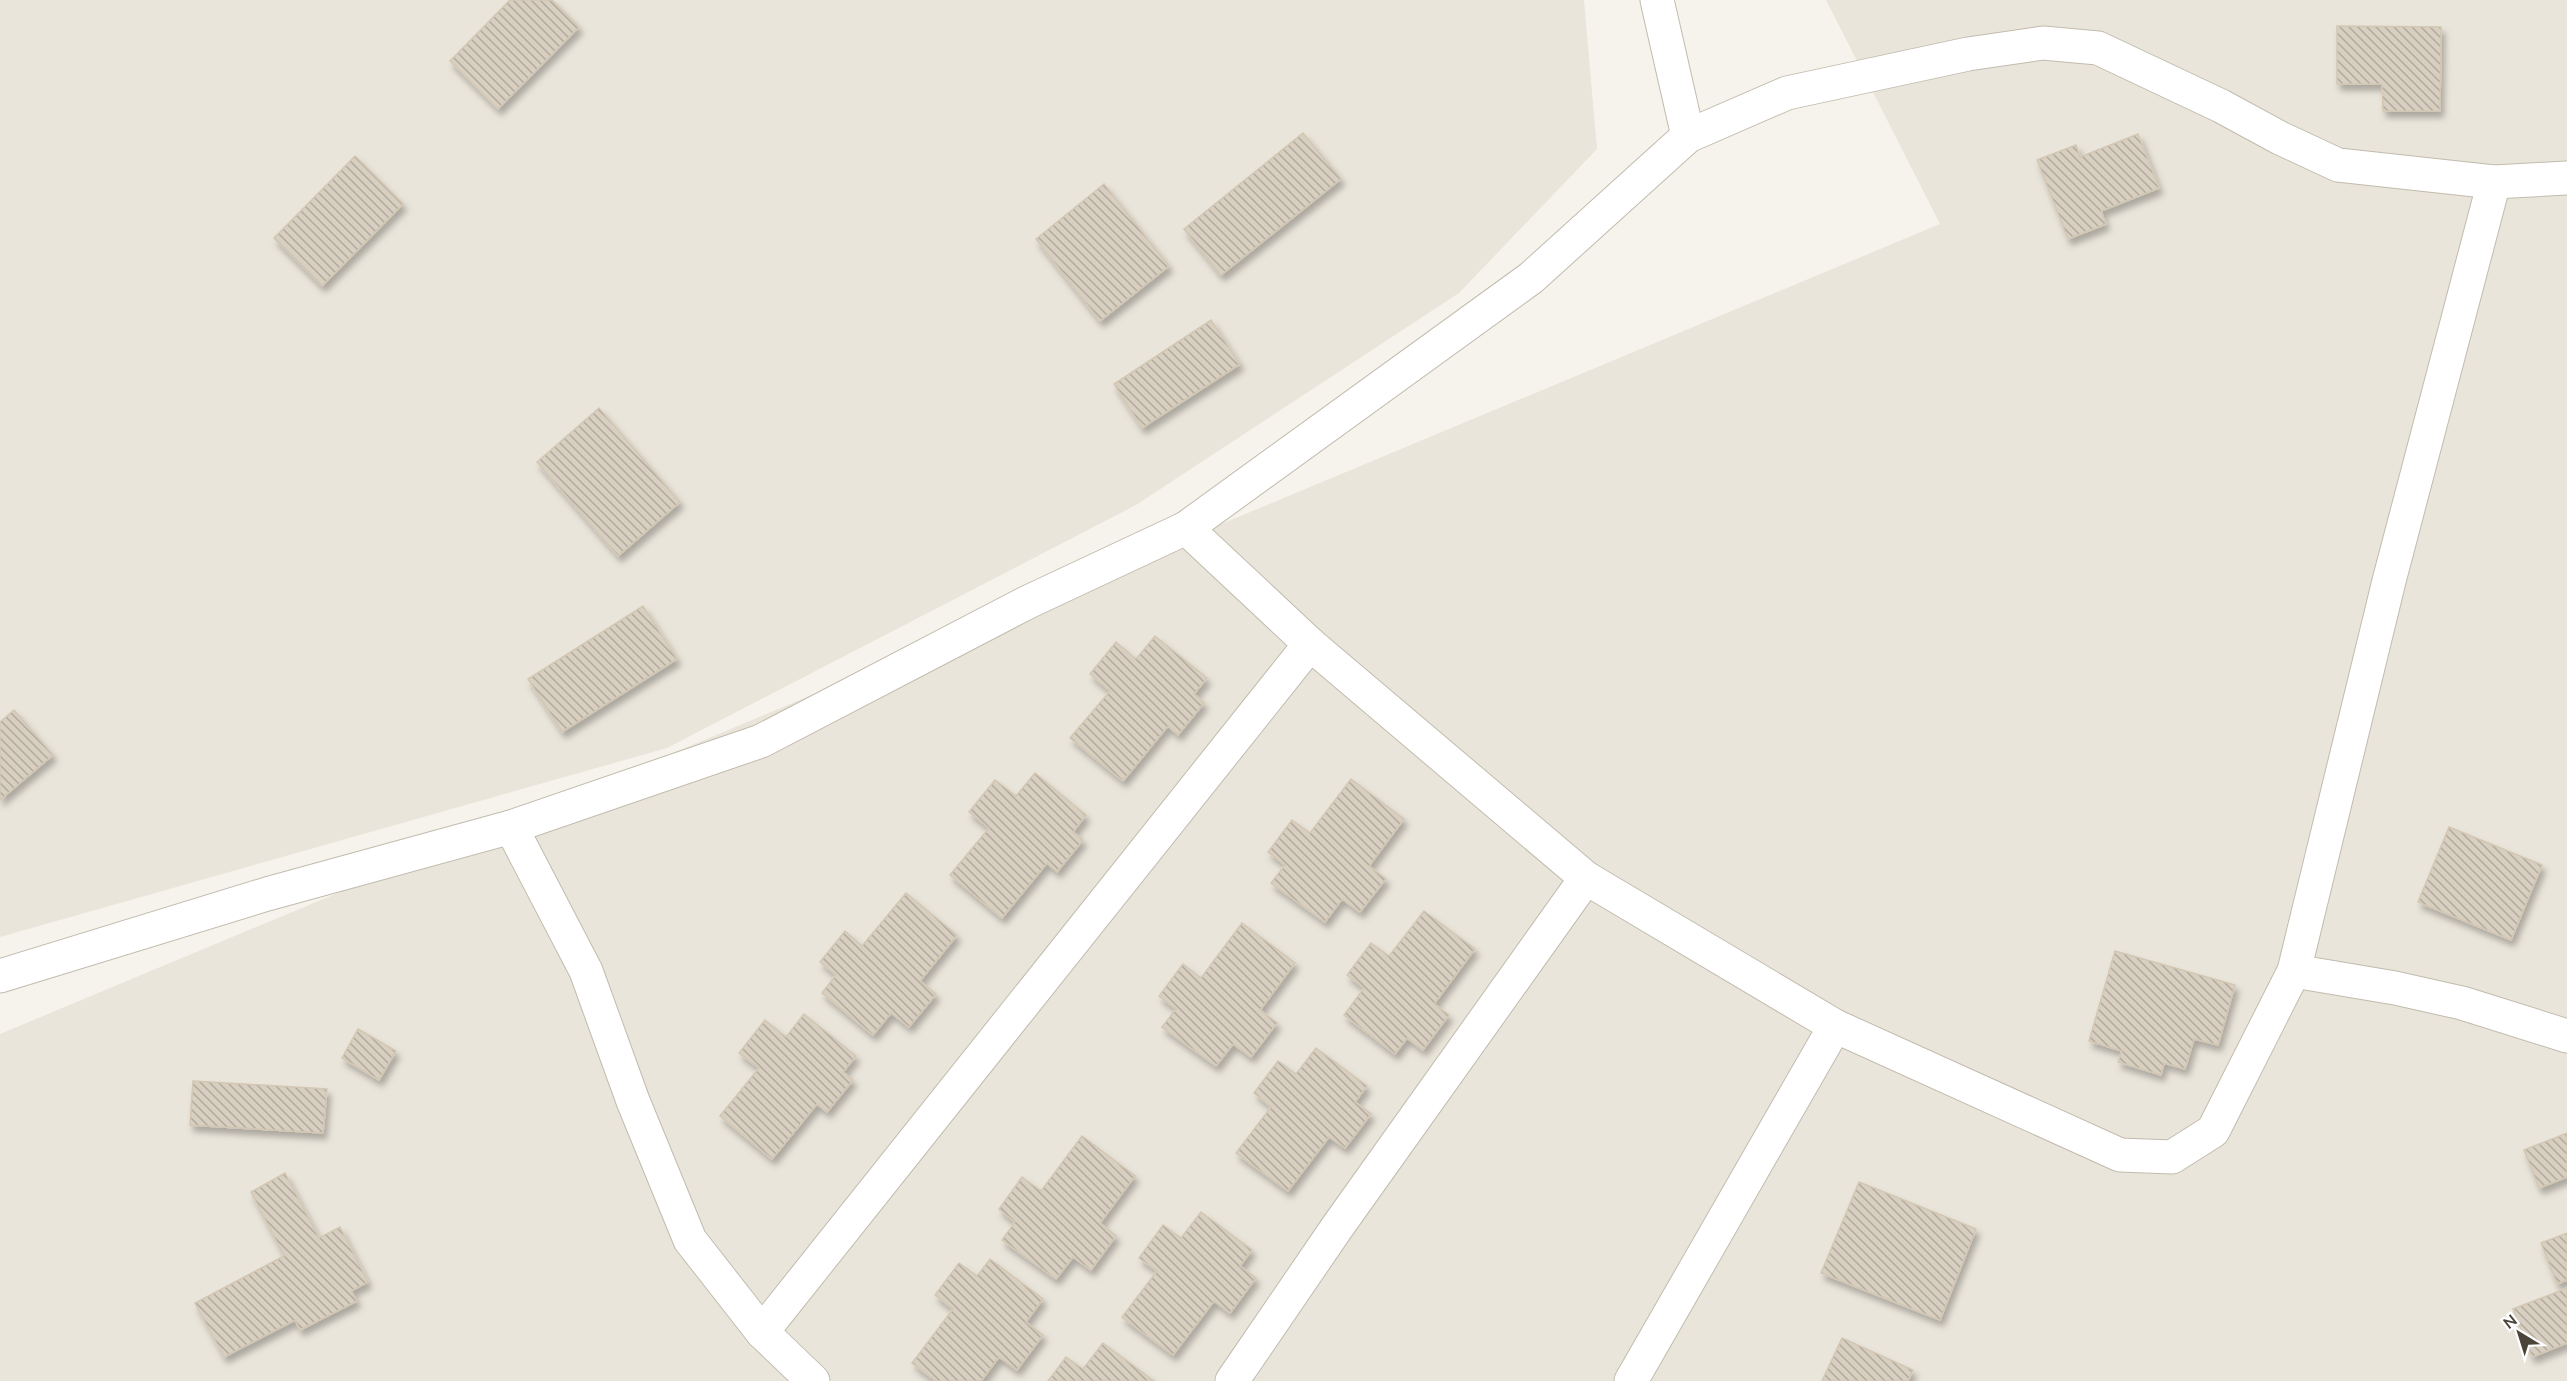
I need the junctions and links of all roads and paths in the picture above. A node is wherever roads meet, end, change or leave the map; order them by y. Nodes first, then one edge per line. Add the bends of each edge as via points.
1 (1657, 0) edge
2 (1688, 136) junction
3 (2567, 178) edge
4 (2494, 182) junction
5 (1186, 528) junction
6 (1310, 644) junction
7 (511, 827) junction
8 (1586, 878) junction
9 (2294, 971) junction
10 (0, 976) edge
11 (1835, 1026) junction
12 (2567, 1036) edge
13 (762, 1332) junction
14 (813, 1381) edge
15 (1232, 1381) edge
16 (1631, 1381) edge

1 - 2 street
2 - 4 street via 1787,93 1968,54 2043,43 2098,48 2338,165
2 - 5 street via 1531,278
3 - 4 street
4 - 9 street via 2389,581
5 - 6 street
5 - 7 street via 1028,602 761,741
6 - 8 street
6 - 13 street
7 - 10 street via 267,894
7 - 13 street via 586,971 633,1101 690,1240
8 - 11 street
8 - 15 street
9 - 11 street via 2213,1131 2172,1157 2121,1155
9 - 12 street via 2462,1003
11 - 16 street
13 - 14 street

